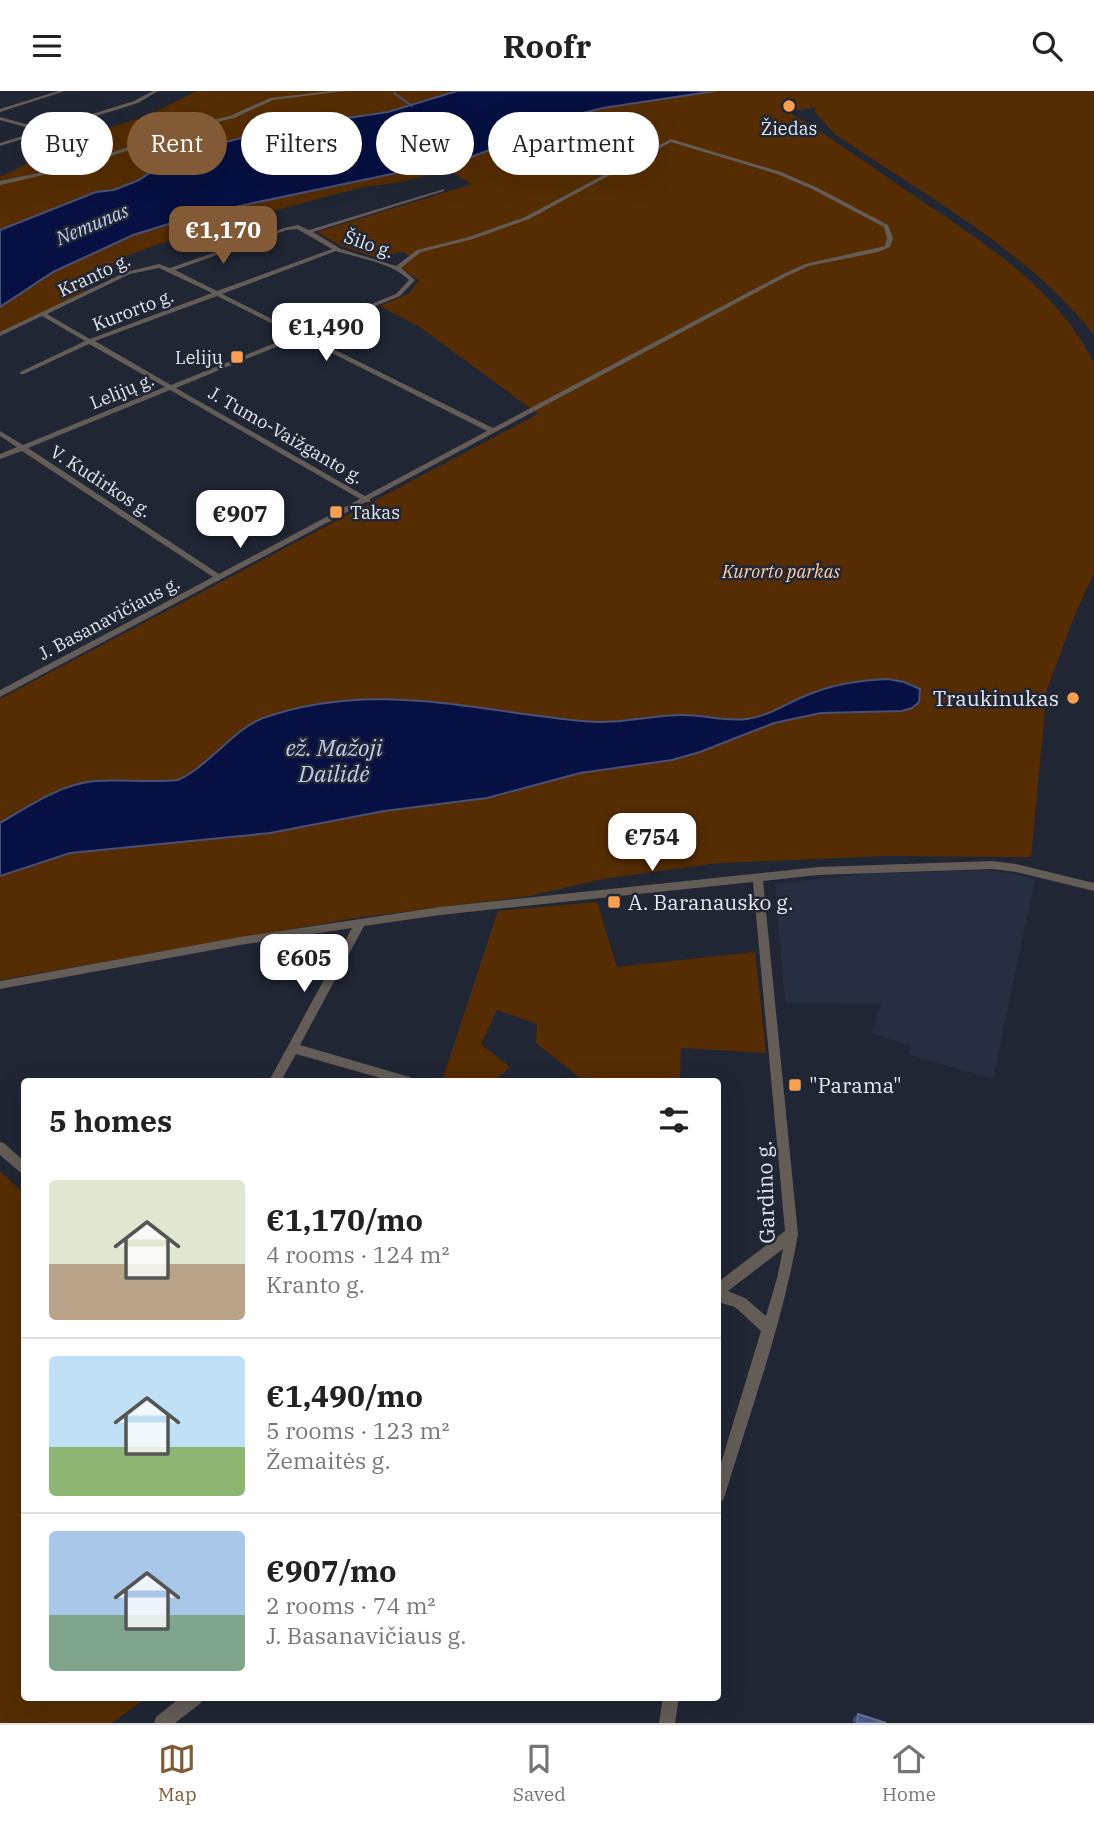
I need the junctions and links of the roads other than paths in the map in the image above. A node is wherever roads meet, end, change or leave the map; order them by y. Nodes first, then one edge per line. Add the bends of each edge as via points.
1 (63, 91) edge
2 (156, 91) edge
3 (343, 91) edge
4 (0, 111) edge
5 (104, 112) edge
6 (0, 118) edge
7 (21, 124) edge
8 (21, 138) edge
9 (0, 145) edge
10 (0, 183) edge
11 (442, 190) dead end
12 (309, 232) junction
13 (336, 249) junction
14 (396, 269) junction
15 (170, 270) junction
16 (408, 286) joint
17 (216, 293) junction
18 (44, 315) junction
19 (0, 334) edge
20 (303, 336) junction
21 (90, 341) junction
22 (22, 373) dead end
23 (173, 388) junction
24 (493, 431) junction
25 (0, 433) edge
26 (22, 448) junction
27 (0, 457) edge
28 (366, 500) junction
29 (219, 577) junction
30 (0, 694) edge
31 (758, 878) junction
32 (1094, 887) edge
33 (361, 922) junction
34 (0, 985) edge
35 (293, 1048) junction
36 (277, 1078) edge
37 (396, 1078) edge
38 (0, 1147) edge
39 (21, 1165) edge
40 (792, 1234) junction
41 (721, 1288) edge
42 (721, 1296) edge
43 (768, 1329) junction
44 (721, 1485) edge
45 (190, 1701) edge
46 (669, 1701) edge
47 (162, 1723) edge
48 (667, 1723) edge

1 - 4 street
2 - 5 street
3 - 10 street via 272,99 232,117 188,127 72,167
6 - 7 street
8 - 9 street
11 - 12 street, Kranto g.
12 - 13 street, Šilo g.
12 - 15 street, Kranto g. via 298,227 286,229
13 - 14 street, Šilo g.
13 - 17 street, Kurorto g.
14 - 16 street, Šilo g. via 412,280
14 - 24 street, J. Basanavičiaus g. via 419,251 527,218 671,140 779,173 886,226 887,247 807,265 785,275
15 - 17 street
15 - 18 street, Kranto g. via 159,266 128,273
16 - 20 street, Lelijų g. via 398,295
17 - 20 street
17 - 21 street, Kurorto g.
18 - 19 street, Kranto g.
18 - 21 street, J. Tumo-Vaižganto g.
20 - 23 street, Lelijų g.
20 - 24 street
21 - 22 street, Kurorto g.
21 - 23 street, J. Tumo-Vaižganto g.
23 - 26 street, Lelijų g.
23 - 28 street, J. Tumo-Vaižganto g.
24 - 28 street, J. Basanavičiaus g.
25 - 26 street, V. Kudirkos g.
26 - 27 street, Lelijų g.
26 - 29 street, V. Kudirkos g.
28 - 29 street, J. Basanavičiaus g.
29 - 30 street, J. Basanavičiaus g.
31 - 32 street via 818,871 992,865
31 - 33 street
31 - 40 street, Gardino g.
33 - 34 street
33 - 35 street
35 - 36 street
35 - 37 street
38 - 39 street
40 - 41 street
40 - 43 street, Gardino g.
42 - 43 street via 743,1303
43 - 44 street, Gardino g.
45 - 47 street
46 - 48 street

